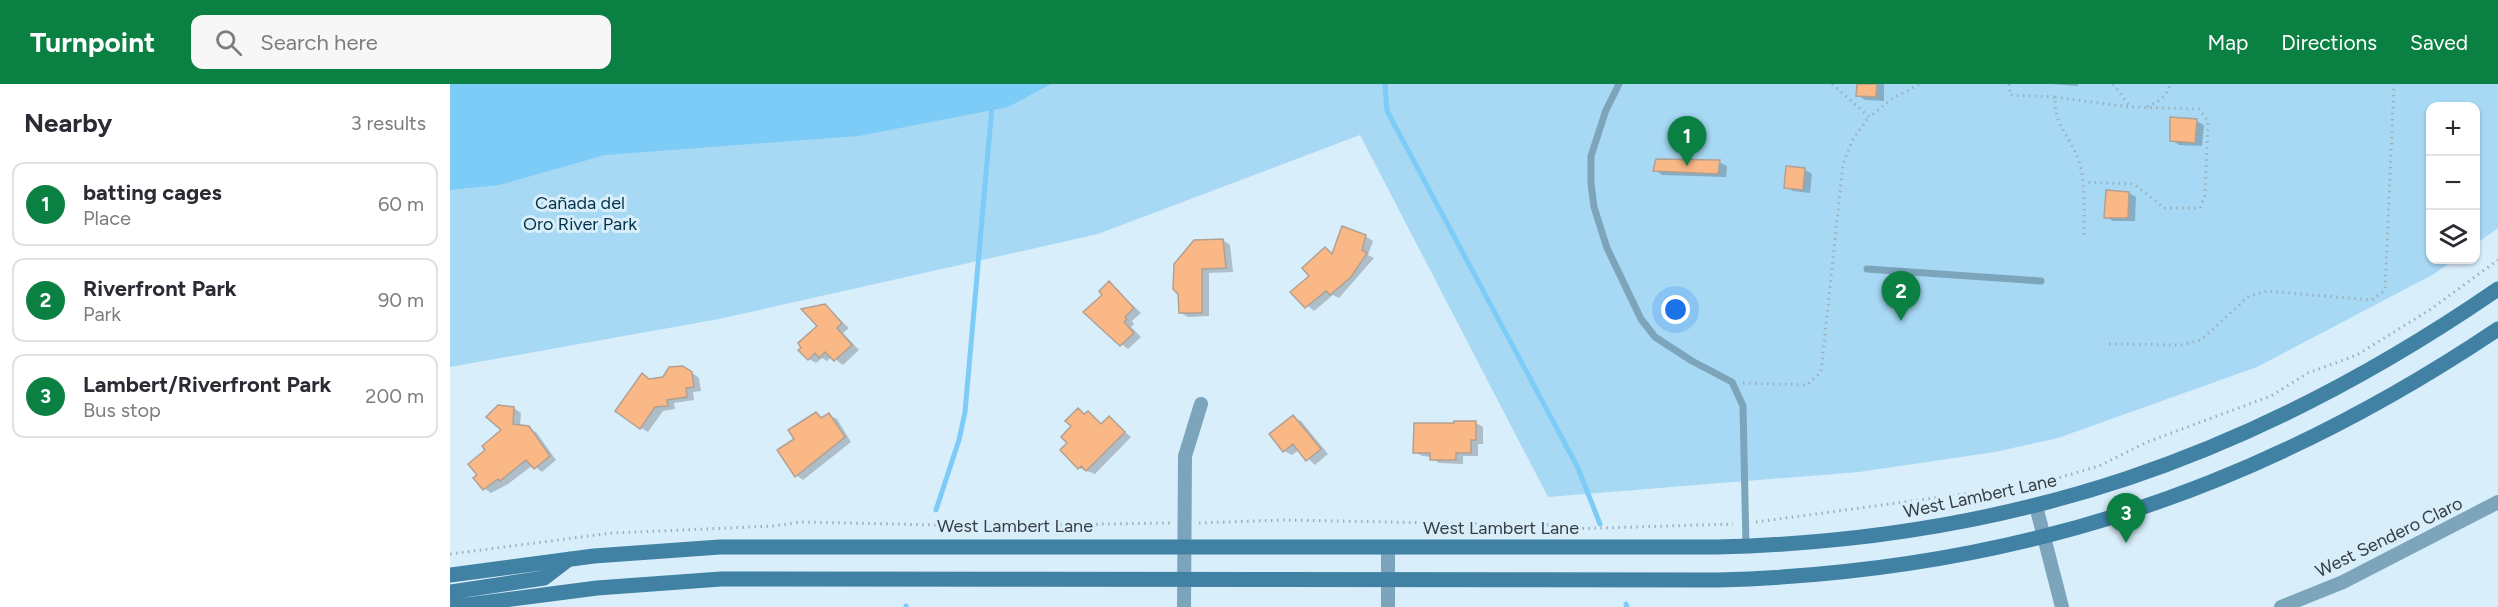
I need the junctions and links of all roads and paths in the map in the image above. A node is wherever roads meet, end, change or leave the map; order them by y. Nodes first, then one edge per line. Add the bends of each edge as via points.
1 (1619, 84) edge
2 (1832, 84) edge
3 (1920, 84) edge
4 (2009, 84) edge
5 (2113, 84) edge
6 (2170, 84) edge
7 (2394, 84) edge
8 (2055, 97) junction
9 (2130, 106) junction
10 (1869, 117) junction
11 (2085, 182) junction
12 (2084, 239) dead end
13 (2498, 260) edge
14 (1867, 269) dead end
15 (2042, 281) dead end
16 (2498, 289) edge
17 (2498, 329) edge
18 (2109, 344) dead end
19 (1732, 382) junction
20 (1201, 404) dead end
21 (2048, 481) dead end
22 (2016, 487) dead end
23 (2498, 502) edge
24 (2036, 506) junction
25 (1755, 522) dead end
26 (1174, 523) dead end
27 (1206, 523) dead end
28 (1733, 524) dead end
29 (2044, 538) junction
30 (1183, 546) junction
31 (1388, 547) junction
32 (1746, 547) junction
33 (450, 554) edge
34 (569, 559) junction
35 (450, 575) edge
36 (1183, 579) junction
37 (1387, 580) junction
38 (450, 592) edge
39 (2296, 604) edge
40 (450, 607) edge
41 (1184, 607) edge
42 (1388, 607) edge
43 (2062, 607) edge
44 (2281, 607) edge

1 - 19 lane via 1606,110 1592,156 1594,207 1607,248 1624,288 1655,337
2 - 10 path
3 - 10 path
4 - 8 path via 2010,95
5 - 9 path
6 - 9 path via 2161,100 2147,107
7 - 18 path via 2385,290 2372,300 2267,291 2249,296 2201,340 2181,345
8 - 9 path
8 - 11 path via 2054,114 2078,157
9 - 11 path via 2199,109 2208,121 2205,195 2200,207 2164,208 2134,184
10 - 19 path via 1843,164 1821,372 1807,385
11 - 12 path
13 - 21 path via 2431,309 2357,355 2308,373 2271,396 2147,442 2099,466
14 - 15 lane
16 - 24 main road, West Lambert Lane via 2374,369 2265,425 2172,464
17 - 29 main road via 2381,403 2278,455 2164,502
19 - 32 lane via 1743,406
20 - 30 street via 1185,456
22 - 25 path
23 - 39 street, West Sendero Claro
24 - 29 street
24 - 32 main road, West Lambert Lane via 1907,531
26 - 33 path via 985,526 801,522 612,533
27 - 28 path via 1283,520 1550,525 1569,529
29 - 37 main road via 1934,560 1790,577
29 - 43 street
30 - 31 main road, West Lambert Lane
30 - 34 main road, West Lambert Lane via 720,547
30 - 36 street
31 - 32 main road, West Lambert Lane
31 - 37 street
34 - 35 main road, West Lambert Lane
34 - 38 main road via 544,578
36 - 37 main road
36 - 40 main road via 682,580
36 - 41 street
37 - 42 street
39 - 44 street, West Sendero Claro

